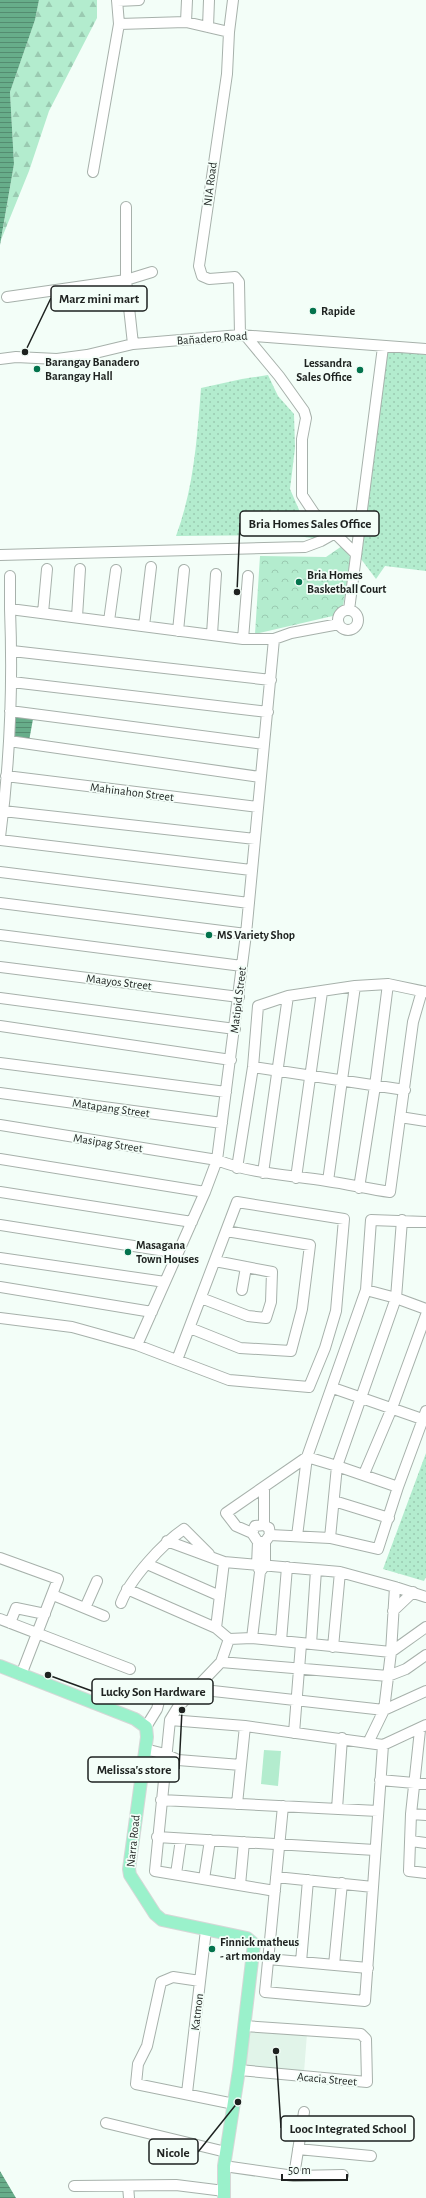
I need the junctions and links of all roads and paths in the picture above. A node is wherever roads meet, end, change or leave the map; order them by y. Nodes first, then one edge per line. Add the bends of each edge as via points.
1 (117, 0) edge
2 (139, 0) edge
3 (187, 0) edge
4 (209, 0) edge
5 (233, 0) edge
6 (186, 22) junction
7 (119, 24) junction
8 (208, 27) junction
9 (228, 32) junction
10 (93, 172) dead end
11 (126, 207) dead end
12 (152, 272) dead end
13 (126, 280) junction
14 (7, 298) dead end
15 (243, 335) junction
16 (133, 344) junction
17 (383, 347) junction
18 (426, 349) edge
19 (2, 359) edge
20 (360, 519) junction
21 (335, 533) junction
22 (356, 554) junction
23 (0, 555) edge
24 (151, 566) dead end
25 (47, 569) dead end
26 (80, 569) dead end
27 (116, 570) dead end
28 (184, 570) dead end
29 (216, 574) dead end
30 (10, 576) dead end
31 (248, 576) dead end
32 (10, 609) junction
33 (349, 610) junction
34 (43, 613) junction
35 (77, 617) junction
36 (109, 621) junction
37 (339, 624) junction
38 (144, 626) junction
39 (178, 631) junction
40 (212, 634) junction
41 (243, 639) junction
42 (274, 639) junction
43 (12, 651) junction
44 (271, 680) junction
45 (12, 682) junction
46 (10, 711) junction
47 (268, 712) junction
48 (9, 741) junction
49 (264, 744) junction
50 (6, 776) junction
51 (260, 777) junction
52 (258, 807) junction
53 (3, 811) junction
54 (0, 838) edge
55 (254, 839) junction
56 (251, 870) junction
57 (0, 872) edge
58 (249, 902) junction
59 (0, 903) edge
60 (246, 934) junction
61 (0, 935) edge
62 (242, 966) junction
63 (0, 967) edge
64 (388, 984) junction
65 (356, 986) junction
66 (424, 991) edge
67 (322, 992) junction
68 (288, 996) junction
69 (238, 997) junction
70 (0, 998) edge
71 (0, 1026) edge
72 (235, 1029) junction
73 (231, 1060) junction
74 (0, 1063) edge
75 (252, 1067) junction
76 (278, 1072) junction
77 (311, 1075) junction
78 (342, 1080) junction
79 (375, 1086) junction
80 (405, 1090) junction
81 (226, 1092) junction
82 (0, 1093) edge
83 (400, 1117) junction
84 (426, 1121) edge
85 (222, 1123) junction
86 (0, 1125) edge
87 (0, 1159) edge
88 (217, 1160) junction
89 (237, 1168) junction
90 (263, 1173) junction
91 (296, 1178) junction
92 (328, 1181) junction
93 (359, 1188) junction
94 (0, 1192) edge
95 (205, 1192) junction
96 (402, 1220) junction
97 (192, 1222) junction
98 (426, 1222) edge
99 (0, 1225) edge
100 (226, 1232) junction
101 (178, 1253) junction
102 (0, 1258) edge
103 (215, 1261) junction
104 (246, 1267) junction
105 (165, 1282) junction
106 (0, 1286) edge
107 (242, 1290) dead end
108 (366, 1290) junction
109 (201, 1298) junction
110 (396, 1298) junction
111 (426, 1309) edge
112 (152, 1312) junction
113 (426, 1315) edge
114 (0, 1318) edge
115 (190, 1328) junction
116 (137, 1345) junction
117 (177, 1360) junction
118 (333, 1388) junction
119 (362, 1399) junction
120 (392, 1408) junction
121 (424, 1415) edge
122 (307, 1457) junction
123 (337, 1466) junction
124 (364, 1474) junction
125 (264, 1487) junction
126 (398, 1487) junction
127 (334, 1501) junction
128 (389, 1518) junction
129 (264, 1525) junction
130 (297, 1536) junction
131 (261, 1538) junction
132 (330, 1538) junction
133 (167, 1541) junction
134 (211, 1557) junction
135 (0, 1558) edge
136 (224, 1562) junction
137 (148, 1564) junction
138 (260, 1567) junction
139 (287, 1567) junction
140 (316, 1570) junction
141 (340, 1572) junction
142 (97, 1581) dead end
143 (395, 1587) junction
144 (127, 1589) junction
145 (413, 1592) junction
146 (52, 1595) junction
147 (220, 1596) junction
148 (426, 1597) edge
149 (121, 1603) dead end
150 (85, 1608) junction
151 (393, 1612) junction
152 (45, 1614) junction
153 (104, 1616) dead end
154 (0, 1618) edge
155 (10, 1623) junction
156 (426, 1627) edge
157 (216, 1628) junction
158 (38, 1634) junction
159 (252, 1638) junction
160 (229, 1639) junction
161 (281, 1641) junction
162 (306, 1644) junction
163 (333, 1647) junction
164 (391, 1652) junction
165 (426, 1655) edge
166 (221, 1662) junction
167 (0, 1666) edge
168 (130, 1669) dead end
169 (299, 1669) junction
170 (21, 1675) junction
171 (388, 1676) junction
172 (195, 1689) junction
173 (426, 1691) edge
174 (161, 1694) dead end
175 (296, 1700) junction
176 (384, 1710) junction
177 (170, 1720) junction
178 (245, 1726) junction
179 (146, 1727) junction
180 (423, 1727) edge
181 (294, 1733) junction
182 (342, 1738) junction
183 (368, 1743) junction
184 (382, 1745) junction
185 (145, 1749) junction
186 (422, 1752) edge
187 (165, 1754) junction
188 (178, 1760) junction
189 (142, 1764) junction
190 (165, 1765) junction
191 (241, 1765) junction
192 (380, 1780) junction
193 (413, 1783) junction
194 (426, 1784) edge
195 (161, 1800) junction
196 (237, 1804) junction
197 (283, 1806) junction
198 (337, 1810) junction
199 (378, 1811) junction
200 (411, 1814) junction
201 (426, 1815) edge
202 (157, 1836) junction
203 (181, 1839) junction
204 (210, 1840) junction
205 (411, 1841) junction
206 (244, 1842) junction
207 (426, 1843) edge
208 (279, 1844) junction
209 (375, 1850) junction
210 (426, 1873) edge
211 (176, 1874) junction
212 (276, 1877) junction
213 (204, 1879) junction
214 (308, 1880) junction
215 (342, 1883) junction
216 (240, 1885) junction
217 (373, 1887) junction
218 (275, 1891) junction
219 (206, 1930) junction
220 (268, 1959) junction
221 (301, 1962) junction
222 (334, 1965) junction
223 (368, 1968) junction
224 (200, 1981) junction
225 (244, 2026) junction
226 (240, 2070) junction
227 (187, 2093) junction
228 (234, 2104) junction
229 (304, 2112) dead end
230 (106, 2123) dead end
231 (298, 2149) junction
232 (226, 2152) junction
233 (371, 2156) dead end
234 (224, 2166) junction
235 (343, 2175) dead end
236 (294, 2176) junction
237 (74, 2186) dead end
238 (128, 2186) junction
239 (224, 2195) edge
240 (129, 2198) edge

1 - 2 street
1 - 7 street
3 - 6 street
4 - 8 street
5 - 9 street, NIA Road
6 - 7 street
6 - 8 street
7 - 10 street
8 - 9 street
9 - 15 street, NIA Road via 227,74 199,266 202,276 209,279 235,277 239,282
11 - 13 street
12 - 13 street
13 - 14 street
13 - 16 street
15 - 16 street, Bañadero Road
15 - 17 street, Bañadero Road
15 - 21 street via 304,411 306,418 302,439 302,495 314,513
16 - 19 street, Bañadero Road via 61,358
17 - 18 street, Bañadero Road
17 - 20 street
20 - 21 street
20 - 22 street
21 - 22 street
21 - 23 street via 306,547
22 - 33 street
24 - 38 street
25 - 34 street
26 - 35 street
27 - 36 street
28 - 39 street
29 - 40 street
30 - 32 street
31 - 41 street
32 - 34 street
32 - 43 street
33 - 37 street via 340,614
33 - 37 street via 357,616 357,625 346,630
34 - 35 street
35 - 36 street
36 - 38 street
37 - 42 street via 291,633
38 - 39 street
39 - 40 street
40 - 41 street
41 - 42 street
42 - 44 street, Matipid Street
43 - 44 street
43 - 45 street
44 - 47 street, Matipid Street
45 - 46 street
45 - 47 street
46 - 48 street
46 - 49 street
47 - 49 street, Matipid Street
48 - 50 street
48 - 51 street
49 - 51 street, Matipid Street
50 - 52 street, Mahinahon Street
50 - 53 street
51 - 52 street, Matipid Street
52 - 55 street, Matipid Street
53 - 54 street
53 - 55 street
54 - 56 street
55 - 56 street, Matipid Street
56 - 58 street, Matipid Street
57 - 58 street
58 - 60 street, Matipid Street
59 - 60 street
60 - 62 street, Matipid Street
61 - 62 street
62 - 69 street, Matipid Street
63 - 69 street, Maayos Street
64 - 65 street
64 - 66 street
64 - 79 street
65 - 67 street
65 - 78 street
66 - 80 street via 413,1022
67 - 68 street
67 - 77 street
68 - 75 street via 258,1006
68 - 76 street
69 - 72 street, Matipid Street
70 - 72 street
71 - 73 street
72 - 73 street, Matipid Street
73 - 81 street, Matipid Street
74 - 81 street
75 - 76 street
75 - 89 street
76 - 77 street
76 - 90 street
77 - 78 street
77 - 91 street
78 - 79 street
78 - 92 street
79 - 80 street
79 - 93 street
80 - 83 street
81 - 85 street, Matipid Street
82 - 85 street, Matapang Street
83 - 84 street
83 - 93 street, Masipag Street via 390,1192
85 - 88 street, Matipid Street
86 - 88 street, Masipag Street
87 - 95 street
88 - 89 street, Masipag Street
88 - 95 street, Matipid Street
89 - 90 street, Masipag Street
90 - 91 street, Masipag Street
91 - 92 street, Masipag Street
92 - 93 street, Masipag Street
94 - 97 street
95 - 97 street, Matipid Street
96 - 98 street
96 - 108 street via 371,1220
96 - 110 street
97 - 101 street, Matipid Street
99 - 101 street
100 - 103 street
100 - 115 street via 310,1245 302,1309 291,1351 240,1348
100 - 117 street via 237,1202 344,1219 336,1311 325,1348 309,1387 229,1380
101 - 105 street, Matipid Street
102 - 105 street
103 - 104 street
103 - 109 street
104 - 107 street
104 - 109 street via 272,1272 271,1302 266,1318 248,1316
105 - 112 street, Matipid Street
106 - 112 street
108 - 110 street
108 - 118 street
109 - 115 street
110 - 111 street
110 - 119 street
112 - 116 street, Matipid Street
113 - 120 street
114 - 116 street via 72,1327
115 - 117 street
116 - 117 street
118 - 119 street
118 - 122 street
119 - 120 street
119 - 123 street
120 - 121 street
120 - 124 street
121 - 126 street
122 - 123 street
122 - 125 street
122 - 130 street
123 - 124 street
123 - 127 street
124 - 126 street
125 - 129 street
125 - 131 street via 226,1513 236,1526
126 - 128 street
127 - 128 street
127 - 132 street
128 - 132 street via 378,1549
129 - 131 street via 269,1528
129 - 131 street via 255,1526
130 - 131 street
130 - 132 street
131 - 138 street
133 - 134 street
133 - 134 street via 184,1529
133 - 137 street
134 - 136 street
135 - 146 street via 58,1579
136 - 138 street
136 - 147 street
137 - 144 street
137 - 147 street
138 - 139 street
138 - 159 street
139 - 140 street
139 - 161 street
140 - 141 street
140 - 162 street
141 - 143 street
141 - 163 street
142 - 150 street
143 - 145 street
143 - 151 street
144 - 149 street
144 - 157 street
145 - 148 street
145 - 151 street
146 - 150 street
146 - 152 street
147 - 157 street
150 - 153 street
151 - 164 street
152 - 155 street via 16,1608
152 - 158 street
154 - 155 street
155 - 158 street
156 - 164 street
157 - 160 street
158 - 168 street
158 - 170 street
159 - 160 street
159 - 161 street
160 - 166 street
161 - 162 street
162 - 163 street
162 - 169 street
163 - 164 street
164 - 171 street
165 - 171 street via 406,1669
166 - 169 street
166 - 172 street
167 - 170 main road
169 - 171 street
169 - 175 street
170 - 179 main road via 134,1719
171 - 176 street
172 - 175 street
172 - 177 street via 178,1706
173 - 176 street
174 - 179 street via 154,1715
175 - 176 street
175 - 181 street
176 - 183 street
177 - 178 street
177 - 187 street
178 - 181 street
178 - 191 street
179 - 185 main road, Narra Road
180 - 184 street
180 - 186 street
181 - 182 street
182 - 183 street
182 - 198 street
183 - 184 street
184 - 192 street
185 - 187 street
185 - 189 main road, Narra Road
186 - 193 street
187 - 188 street
187 - 190 street
188 - 190 street
188 - 191 street
189 - 190 street
189 - 219 main road, Narra Road via 130,1875 158,1917 168,1923
190 - 195 street
191 - 196 street
192 - 193 street
192 - 199 street
193 - 194 street
193 - 200 street
195 - 196 street
195 - 202 street
196 - 197 street
197 - 198 street
197 - 208 street
198 - 199 street
199 - 209 street
200 - 201 street
200 - 205 street
202 - 203 street
202 - 211 street via 155,1870
203 - 204 street
203 - 211 street
204 - 206 street
204 - 213 street
205 - 207 street
205 - 210 street via 409,1871
206 - 208 street
206 - 216 street
208 - 209 street
208 - 212 street
209 - 217 street
211 - 213 street
212 - 214 street
212 - 218 street
213 - 216 street
214 - 215 street
214 - 221 street
215 - 217 street
215 - 222 street
216 - 218 street
217 - 223 street
218 - 220 street
219 - 224 street, Katmon
219 - 225 main road, Narra Road via 247,1938 254,1944
220 - 221 street
220 - 223 street via 265,1992 296,1995 366,2001
221 - 222 street
222 - 223 street
224 - 227 street, Katmon
224 - 227 street via 173,1977 161,1982 147,2046 138,2064 136,2084
225 - 226 main road, Narra Road
225 - 226 street, Acacia Street via 361,2034 366,2039 367,2082
226 - 228 main road, Narra Road
227 - 228 street
228 - 232 main road, Narra Road
229 - 231 street
230 - 232 street
231 - 233 street
231 - 236 street
232 - 234 main road, Narra Road
234 - 236 street
234 - 239 main road, Narra Road
235 - 236 street
237 - 238 street
238 - 239 street via 176,2185
238 - 240 street

